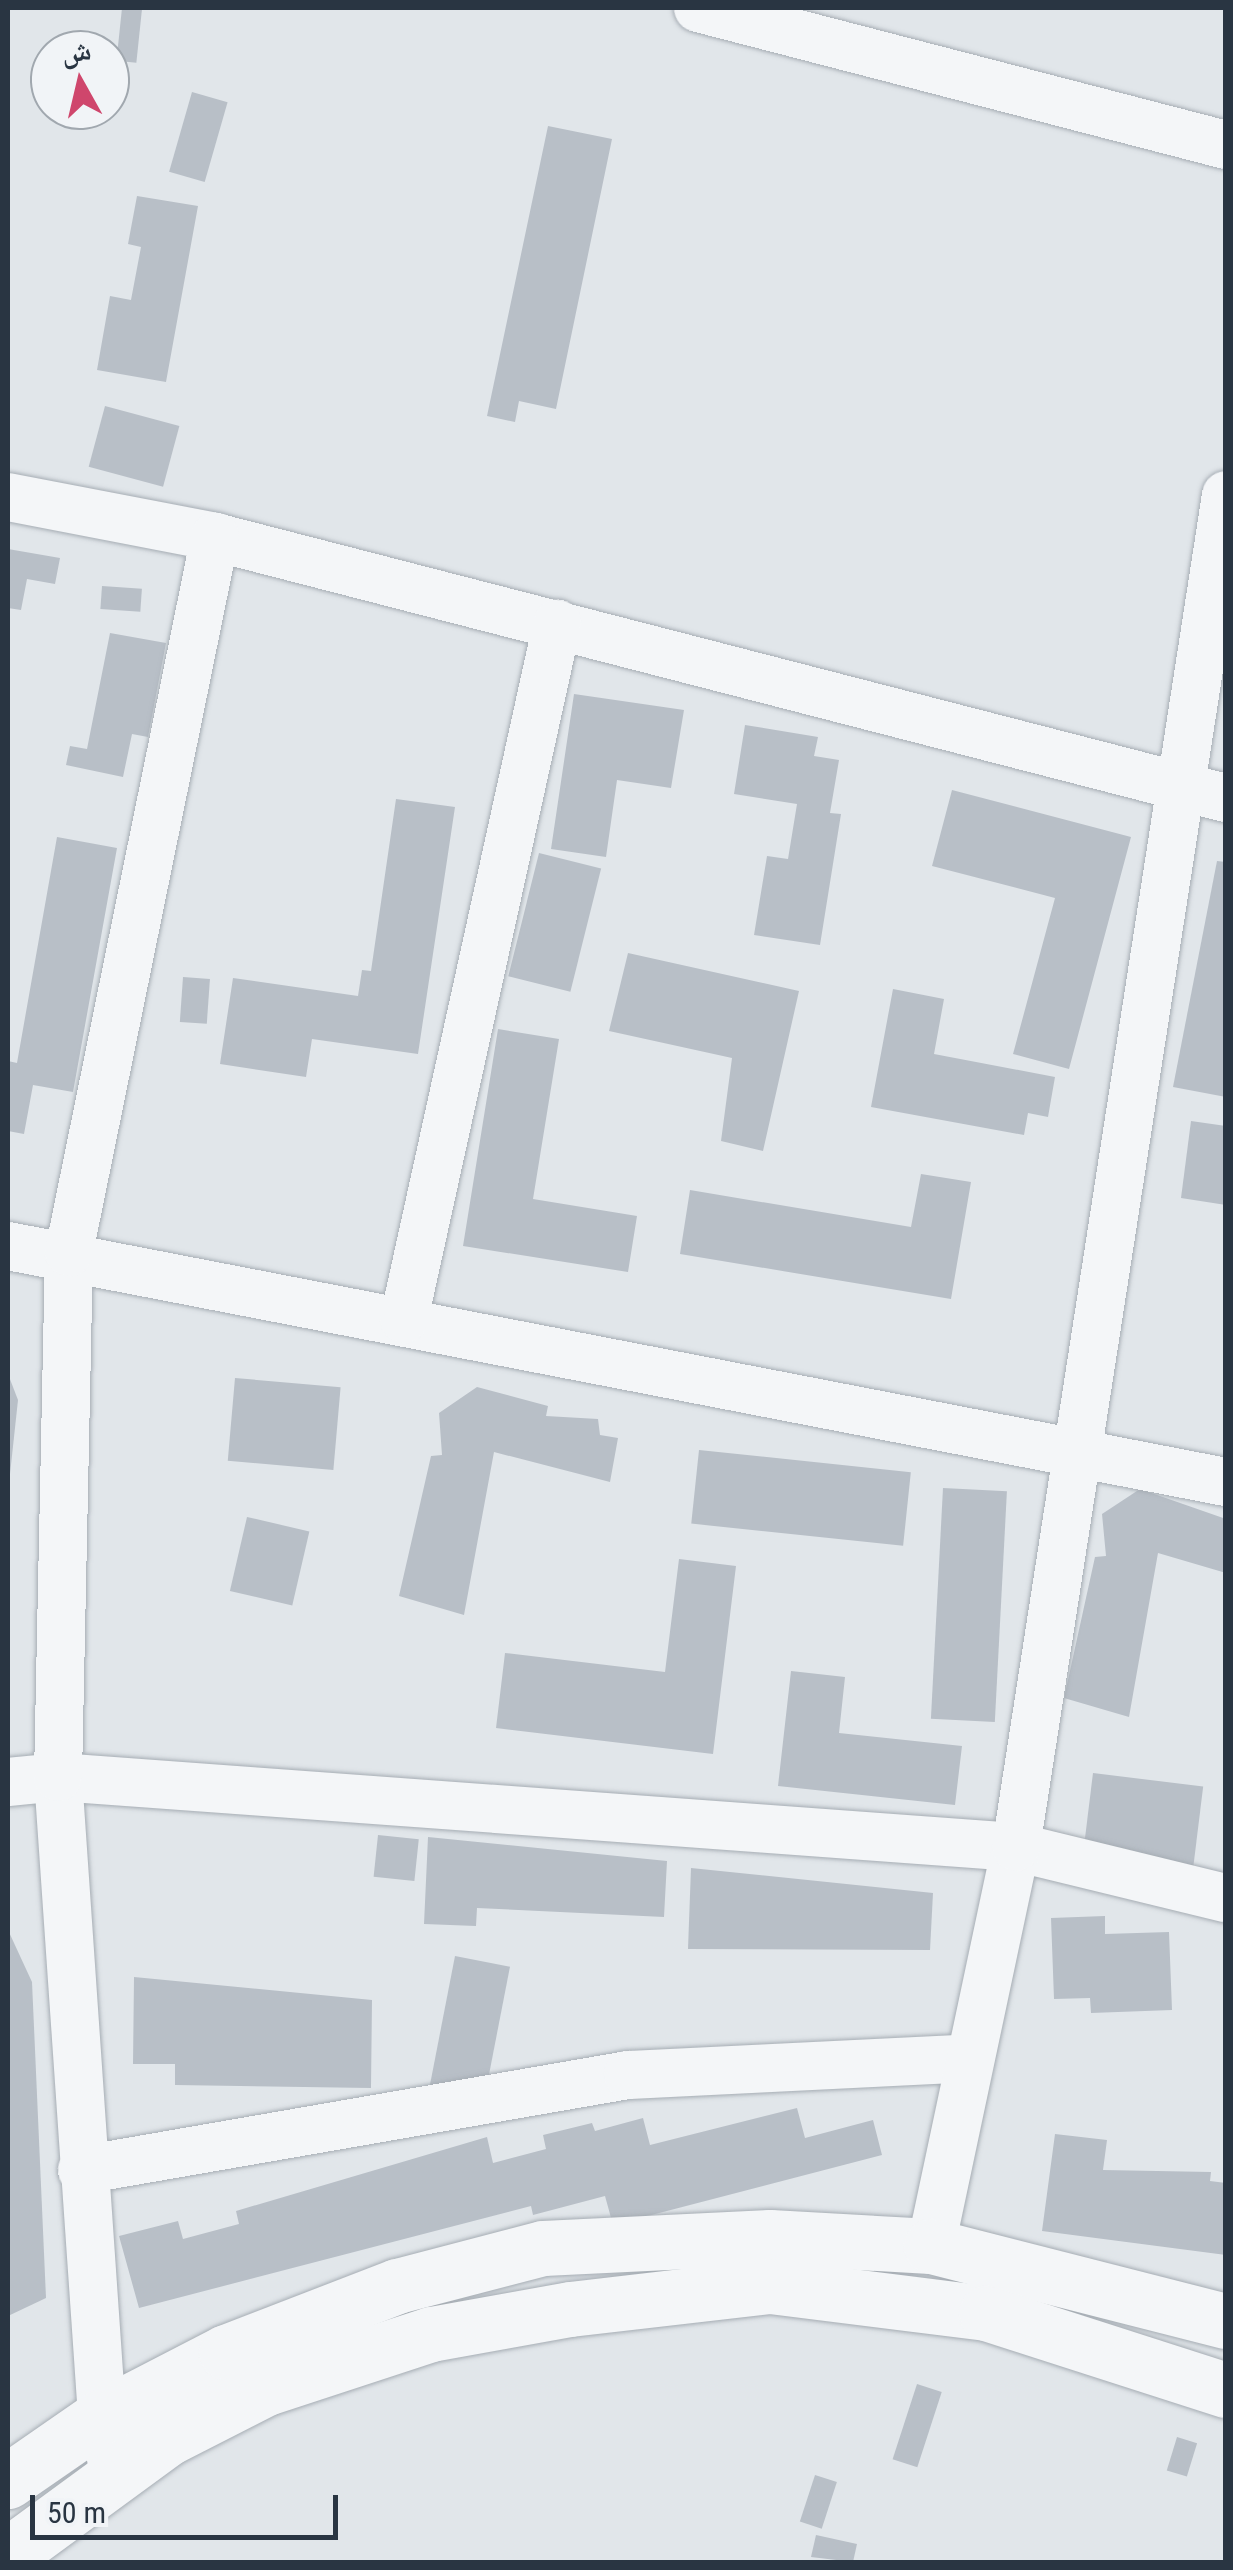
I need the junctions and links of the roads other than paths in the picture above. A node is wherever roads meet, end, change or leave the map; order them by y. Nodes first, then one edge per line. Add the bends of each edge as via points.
1 (698, 8) edge
2 (1226, 145) edge
3 (1226, 495) edge
4 (8, 497) edge
5 (214, 538) junction
6 (557, 624) junction
7 (1178, 784) junction
8 (1226, 798) edge
9 (8, 1246) edge
10 (68, 1252) junction
11 (404, 1320) junction
12 (1072, 1450) junction
13 (1226, 1482) edge
14 (58, 1777) junction
15 (8, 1782) edge
16 (1016, 1846) junction
17 (1226, 1898) edge
18 (970, 2058) junction
19 (82, 2170) junction
20 (931, 2246) junction
21 (1226, 2321) edge
22 (1226, 2390) edge
23 (102, 2416) junction
24 (114, 2476) junction
25 (8, 2480) edge
26 (8, 2555) edge

1 - 2 street
3 - 7 street
4 - 5 street
5 - 6 street
5 - 10 street
6 - 7 street
6 - 11 street
7 - 8 street
7 - 12 street
9 - 10 street
10 - 11 street
10 - 14 street
11 - 12 street
12 - 13 street
12 - 16 street
14 - 15 street
14 - 16 street
14 - 19 street
16 - 17 street
16 - 18 street
18 - 19 street via 628,2075
18 - 20 street
19 - 23 street
20 - 21 street
20 - 23 street via 736,2238 544,2248 396,2286 226,2352
22 - 24 street via 1017,2320 770,2286 430,2334 266,2388
23 - 24 street
23 - 25 street
24 - 26 street

